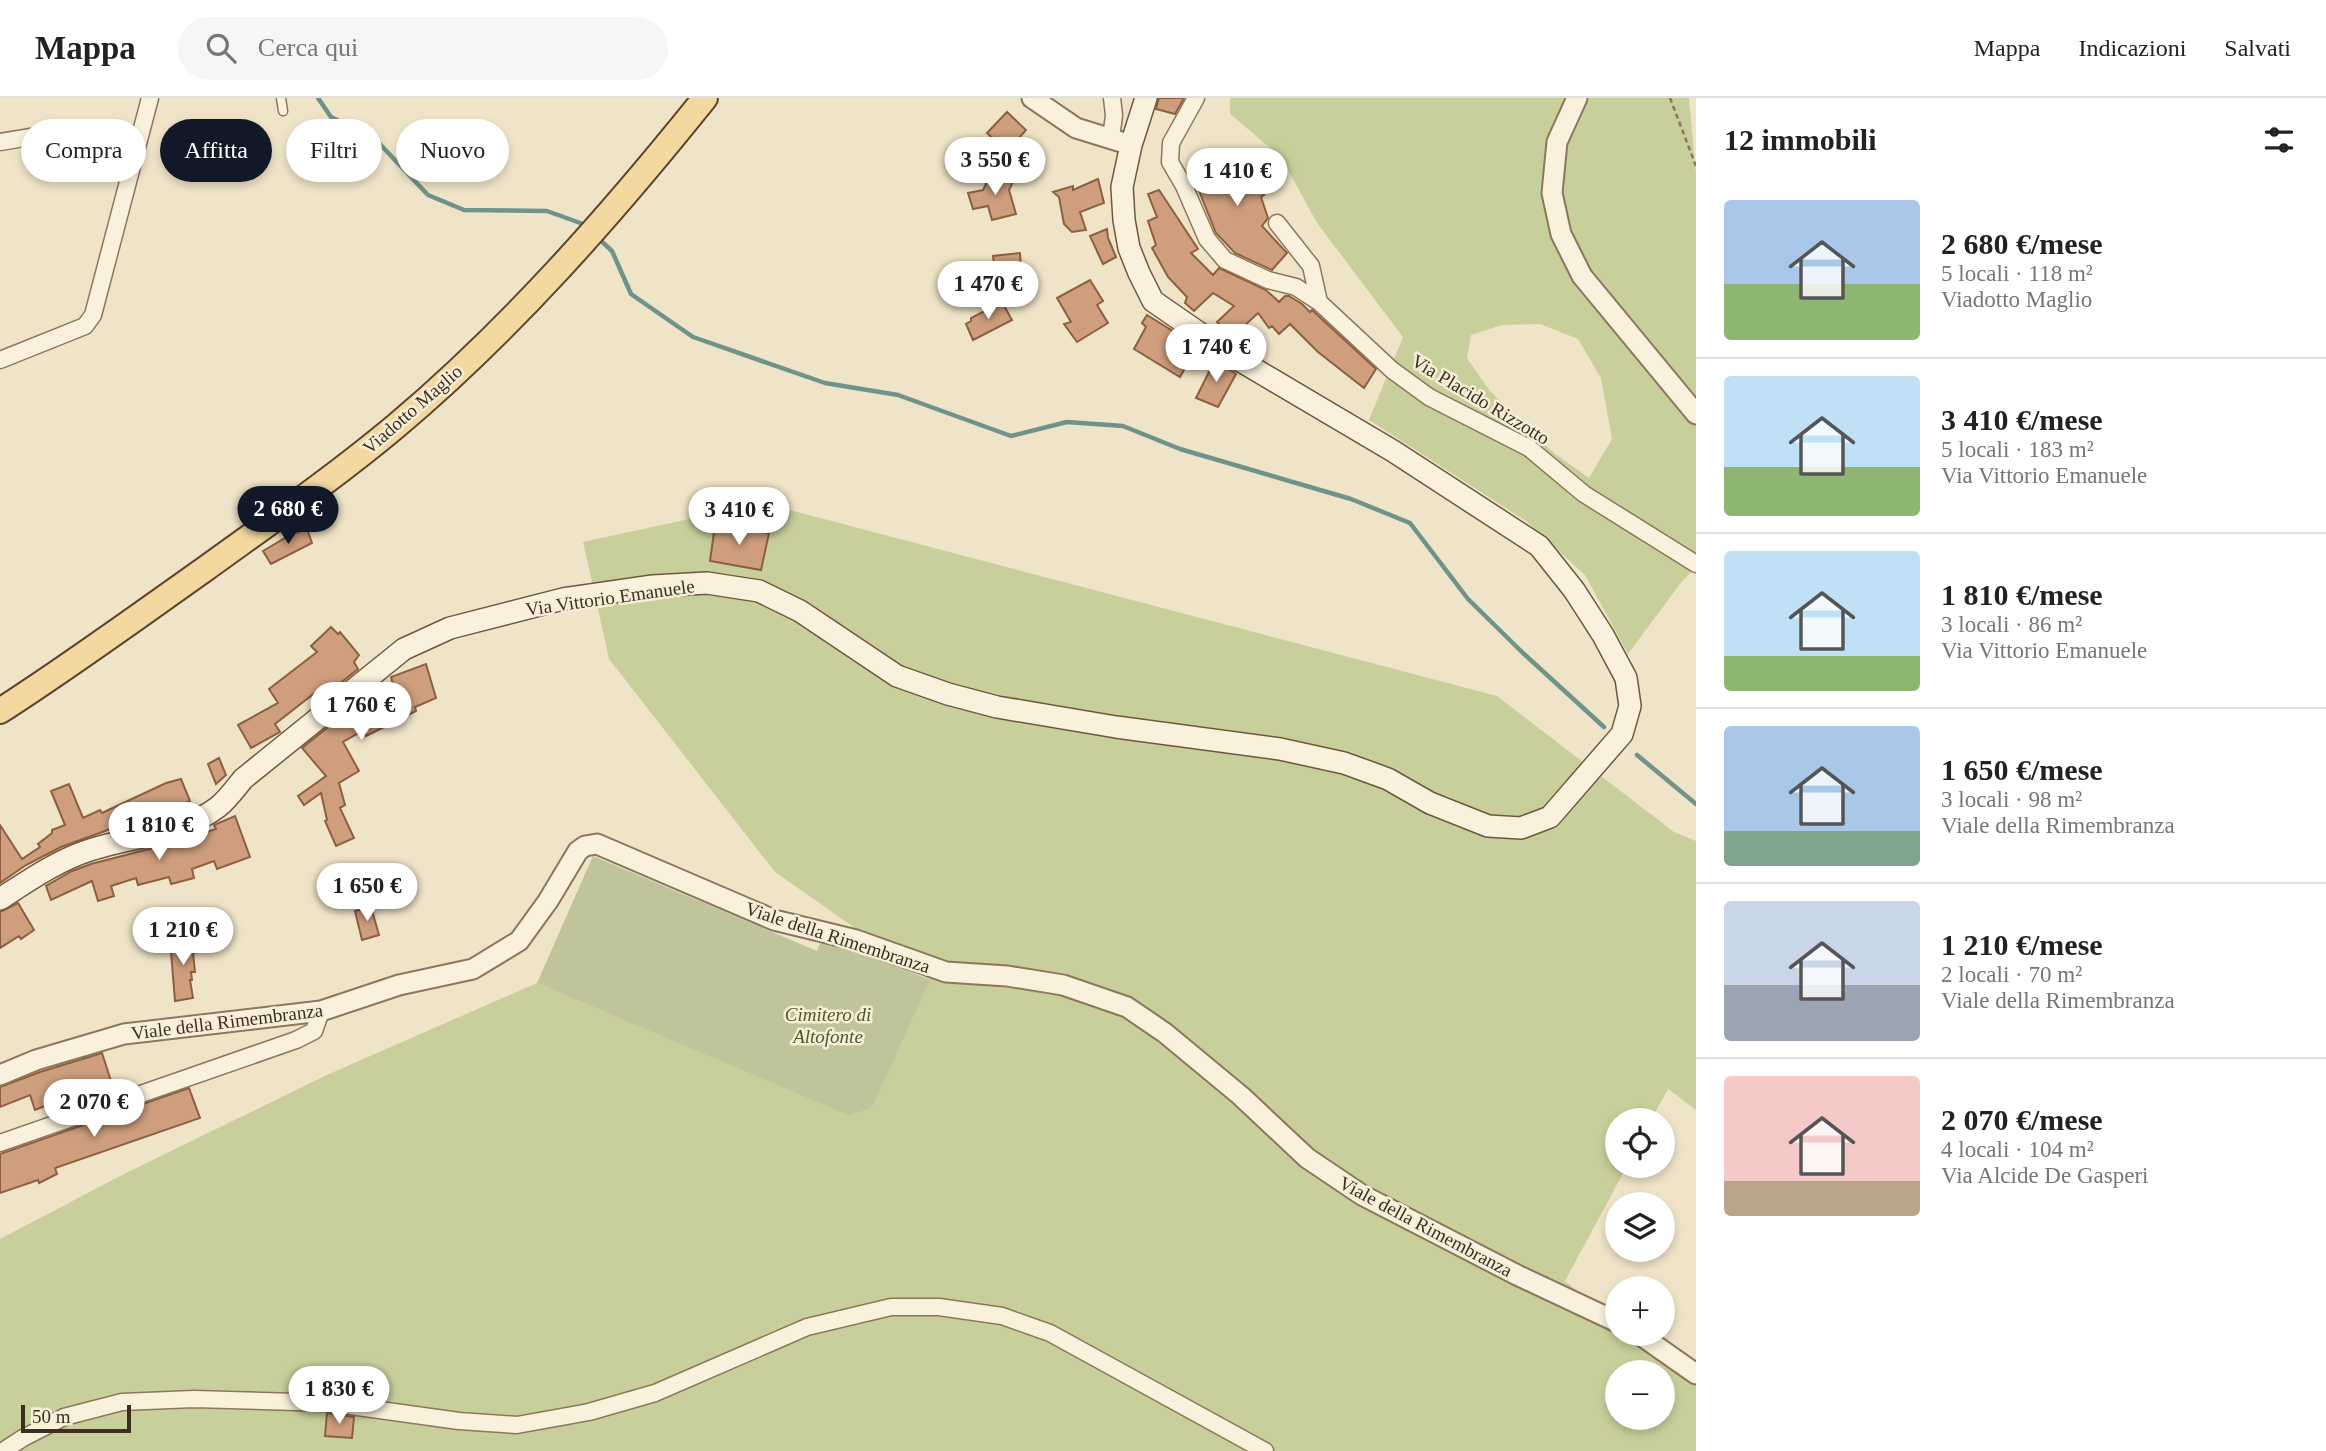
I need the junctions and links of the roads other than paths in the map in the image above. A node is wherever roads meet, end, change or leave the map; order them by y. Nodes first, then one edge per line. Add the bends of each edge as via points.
1 (150, 98) edge
2 (281, 98) edge
3 (705, 98) edge
4 (1032, 98) edge
5 (1112, 98) edge
6 (1146, 98) edge
7 (1196, 98) edge
8 (1577, 98) edge
9 (282, 111) dead end
10 (145, 119) edge
11 (21, 139) edge
12 (0, 142) edge
13 (1121, 142) junction
14 (128, 182) edge
15 (1277, 223) dead end
16 (1319, 302) junction
17 (0, 360) edge
18 (1696, 414) edge
19 (1696, 564) edge
20 (0, 711) edge
21 (0, 899) edge
22 (321, 1011) junction
23 (0, 1074) edge
24 (0, 1143) edge
25 (1605, 1316) edge
26 (1656, 1346) edge
27 (1696, 1374) edge
28 (3, 1451) edge
29 (1265, 1451) edge

1 - 10 street
2 - 9 lane
3 - 20 main road, Viadotto Maglio via 575,252 397,426 75,663
4 - 13 street via 1076,128
5 - 13 street
6 - 13 main road, Via Vittorio Emanuele
7 - 16 street, Via Placido Rizzotto via 1171,143 1170,162 1207,239 1225,260 1296,287
8 - 18 street via 1557,142 1552,192 1561,234 1582,276
11 - 12 street
13 - 21 main road, Via Vittorio Emanuele via 1129,248 1153,301 1234,357 1393,451 1539,546 1603,635 1626,678 1630,706 1622,734 1550,817 1521,828 1488,826 1344,763 1280,749 997,707 948,694 897,676 800,611 759,591 707,583 563,600 450,628 404,649 243,779 209,813 185,825 89,850
14 - 17 street via 93,315 85,326
15 - 16 street via 1311,266
16 - 19 street, Via Placido Rizzotto via 1392,370 1429,397 1529,448 1584,494
22 - 23 street, Viale della Rimembranza via 124,1034
22 - 24 street via 314,1031 296,1040
22 - 25 street, Viale della Rimembranza via 398,985 473,969 519,941 578,851 597,844 774,920 856,940 946,972 1063,985 1127,1007 1241,1096 1307,1158 1362,1195
26 - 27 street
28 - 29 street via 64,1417 122,1402 329,1403 517,1425 655,1394 807,1327 891,1307 939,1307 1002,1316 1049,1334

